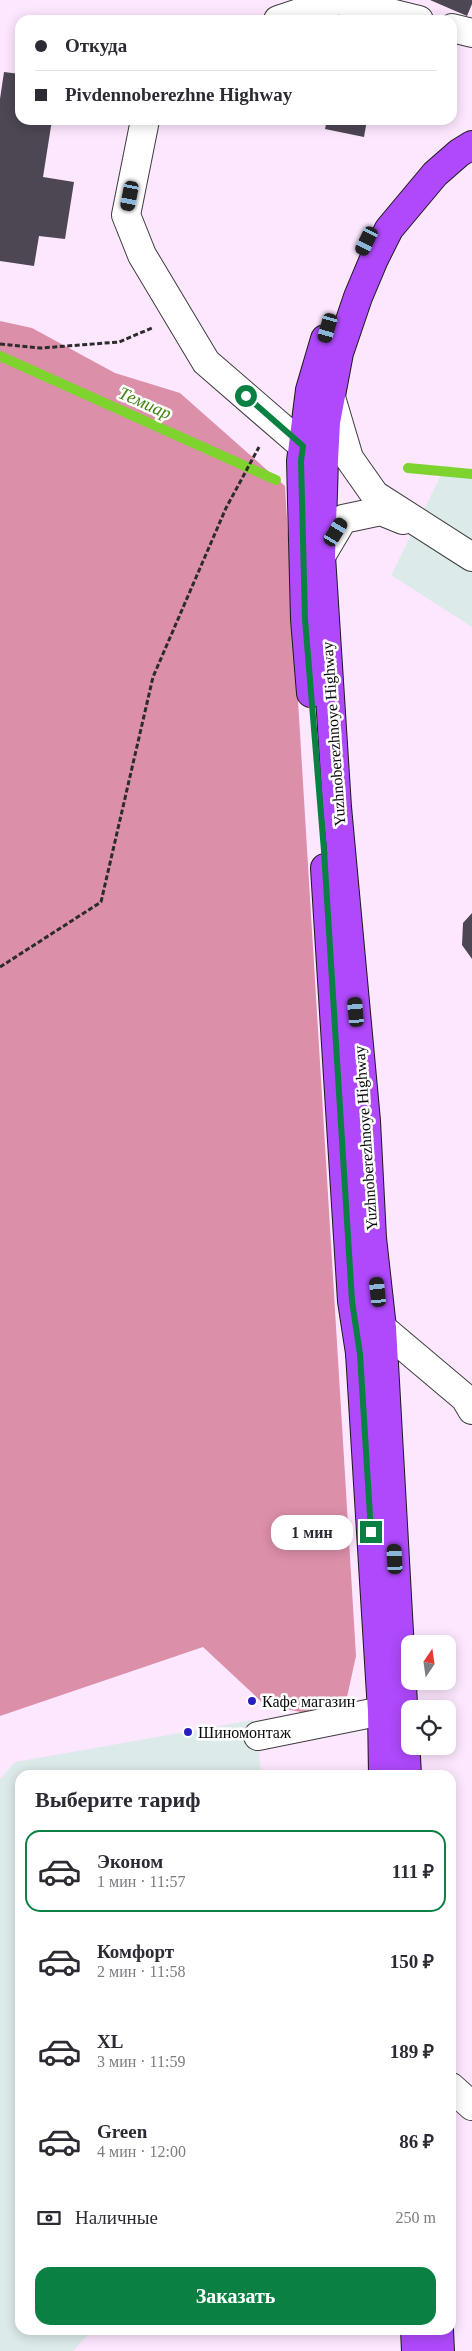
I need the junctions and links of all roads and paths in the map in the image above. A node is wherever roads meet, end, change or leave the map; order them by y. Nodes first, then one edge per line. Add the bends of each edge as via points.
1 (337, 0) edge
2 (293, 15) edge
3 (399, 15) edge
4 (457, 29) edge
5 (472, 32) edge
6 (144, 125) edge
7 (472, 126) edge
8 (472, 146) edge
9 (178, 317) junction
10 (0, 344) edge
11 (320, 392) junction
12 (303, 446) junction
13 (258, 448) dead end
14 (440, 535) junction
15 (321, 556) junction
16 (472, 557) edge
17 (0, 967) edge
18 (352, 1301) junction
19 (382, 1328) junction
20 (360, 1354) junction
21 (472, 1410) edge
22 (382, 1711) junction
23 (258, 1736) dead end
24 (383, 1770) edge
25 (407, 1770) edge
26 (456, 2092) edge
27 (472, 2106) edge
28 (415, 2335) edge
29 (439, 2335) edge
30 (416, 2351) edge
31 (440, 2351) edge

1 - 2 street
1 - 3 street
4 - 5 street
6 - 9 street via 126,215 142,255
7 - 11 highway, Yuzhnoberezhnoye Highway via 414,176 375,223 333,312
8 - 11 highway, Yuzhnoberezhnoye Highway via 436,174 389,230
9 - 10 path via 119,342 41,348
9 - 12 street via 206,362
11 - 12 highway, Yuzhnoberezhnoye Highway
11 - 14 street via 349,458 374,494
11 - 15 highway, Yuzhnoberezhnoye Highway via 326,422
12 - 18 highway, Yuzhnoberezhnoye Highway via 305,619 324,851
13 - 17 path via 226,508 153,677 101,902
14 - 15 street via 382,511 343,519
14 - 16 street
15 - 19 highway, Yuzhnoberezhnoye Highway via 337,807
18 - 19 highway
18 - 20 highway, Yuzhnoberezhnoye Highway
19 - 20 highway
19 - 21 street via 465,1398
19 - 25 highway, Yuzhnoberezhnoye Highway
20 - 22 highway, Yuzhnoberezhnoye Highway
22 - 23 street
22 - 24 highway, Yuzhnoberezhnoye Highway
26 - 27 street
28 - 30 highway
29 - 31 highway

